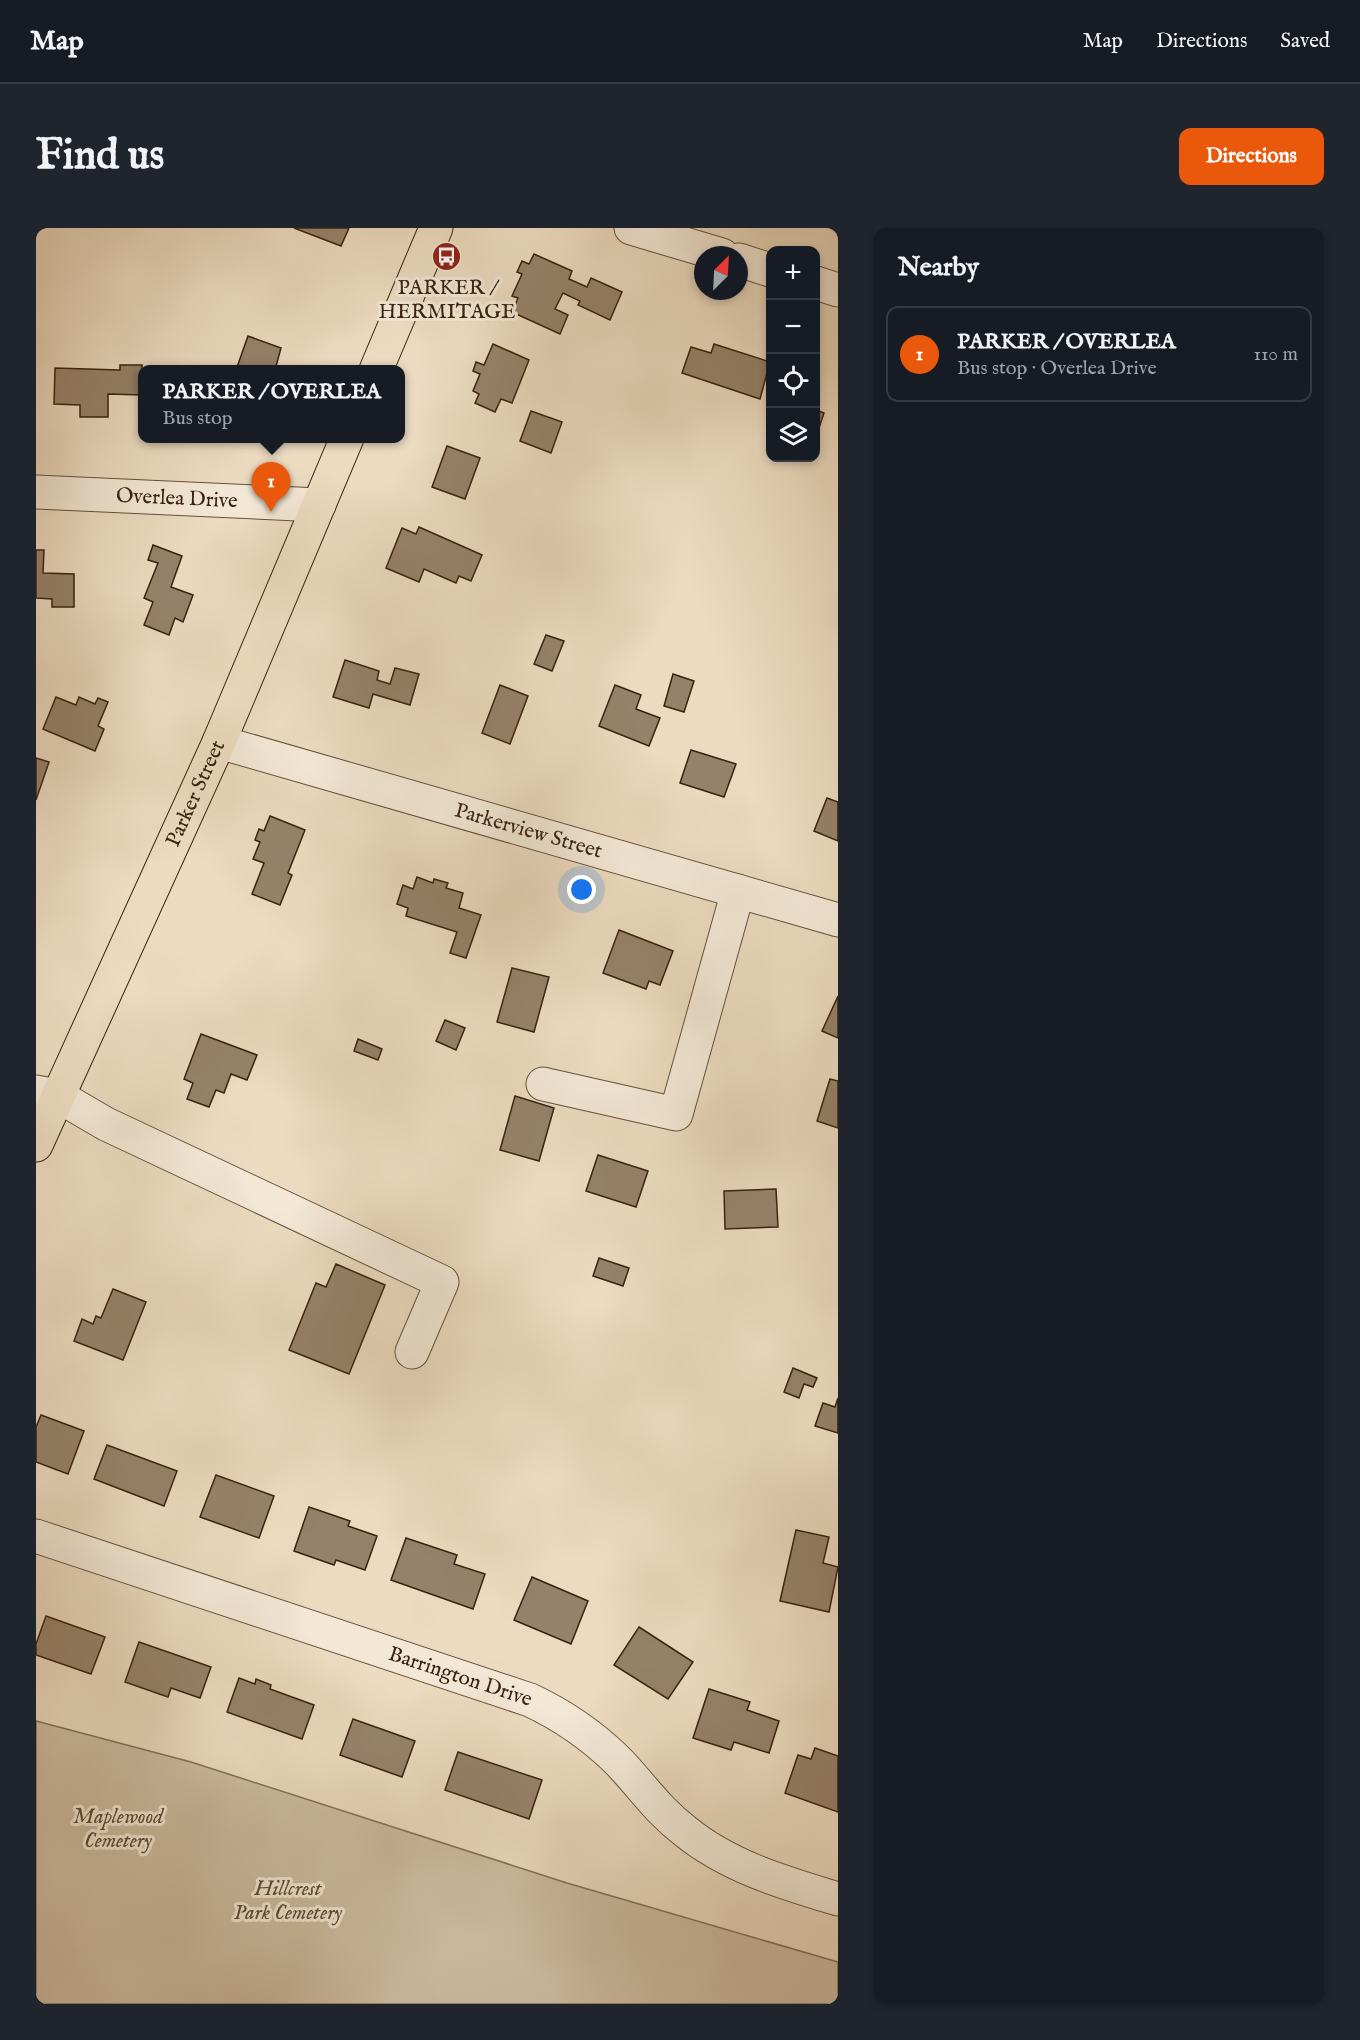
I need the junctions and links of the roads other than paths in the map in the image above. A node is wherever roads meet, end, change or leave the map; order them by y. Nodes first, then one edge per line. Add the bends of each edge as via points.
1 (436, 228) edge
2 (631, 228) edge
3 (694, 247) edge
4 (748, 263) edge
5 (766, 268) edge
6 (820, 284) edge
7 (838, 290) edge
8 (378, 365) edge
9 (345, 443) edge
10 (36, 492) edge
11 (319, 505) junction
12 (219, 742) junction
13 (738, 891) junction
14 (838, 920) edge
15 (543, 1084) dead end
16 (47, 1094) edge
17 (36, 1145) edge
18 (412, 1352) dead end
19 (36, 1536) edge
20 (838, 1899) edge

1 - 8 main road
2 - 3 street
4 - 5 street
6 - 7 street
9 - 11 main road, Parker Street
10 - 11 street, Overlea Drive
11 - 12 main road, Parker Street
12 - 13 street, Parkerview Street
12 - 16 main road, Parker Street
13 - 14 street, Parkerview Street
13 - 15 street via 676,1114
16 - 17 main road, Parker Street
16 - 18 street via 442,1282
19 - 20 street, Barrington Drive via 530,1700 598,1742 667,1816 705,1846 773,1879

